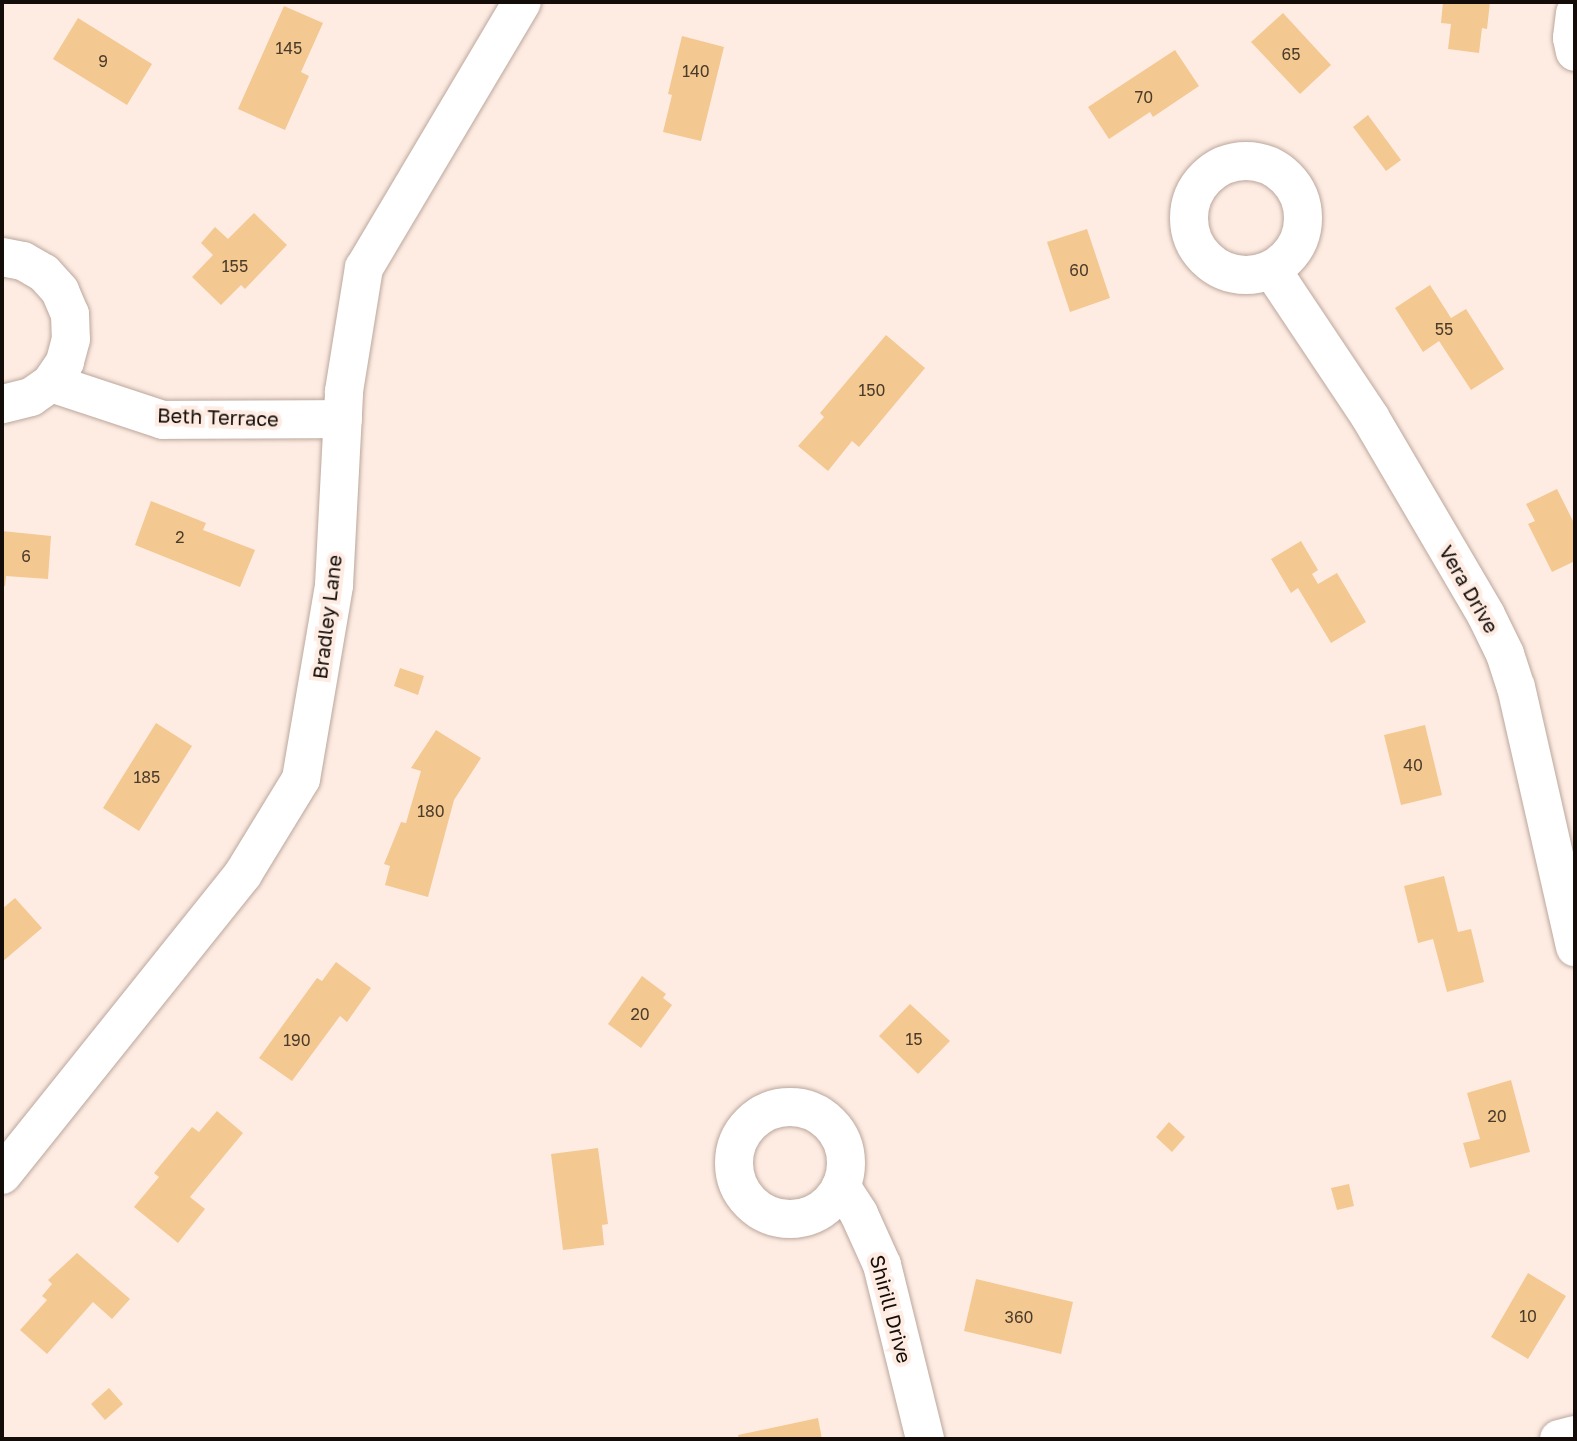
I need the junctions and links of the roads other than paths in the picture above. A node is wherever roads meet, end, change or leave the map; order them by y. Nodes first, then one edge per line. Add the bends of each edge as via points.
1 (522, 2) edge
2 (1575, 13) edge
3 (1575, 52) edge
4 (2, 257) edge
5 (1272, 270) dead end
6 (51, 383) junction
7 (2, 404) edge
8 (343, 419) junction
9 (1575, 947) edge
10 (7, 1160) edge
11 (841, 1186) dead end
12 (1575, 1435) edge
13 (925, 1439) edge
14 (1559, 1439) edge

1 - 8 street, Bradley Lane via 364,268
2 - 3 street
4 - 6 street via 44,273 70,314 65,362
5 - 9 street, Vera Drive via 1370,417 1505,654
6 - 7 street via 31,397
6 - 8 street, Beth Terrace via 163,420
8 - 10 street, Bradley Lane via 334,585 301,779 243,874
11 - 13 street, Shirill Drive via 882,1265
12 - 14 street

